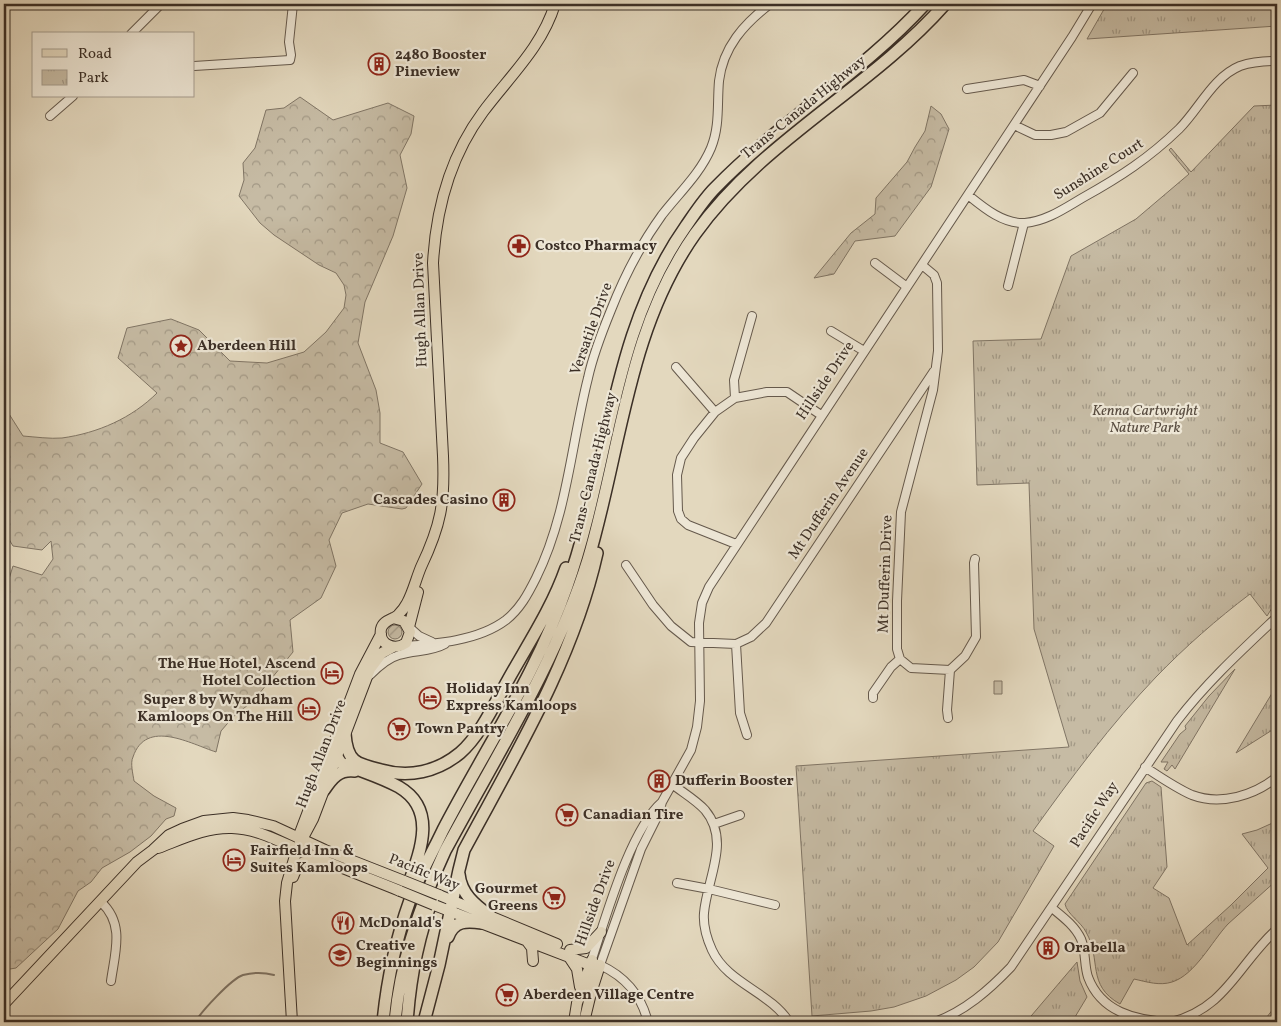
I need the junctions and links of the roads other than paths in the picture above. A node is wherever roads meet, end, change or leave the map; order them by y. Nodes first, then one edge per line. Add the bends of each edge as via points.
1 (161, 4) edge
2 (293, 4) edge
3 (555, 4) edge
4 (770, 4) edge
5 (925, 4) edge
6 (945, 4) edge
7 (1092, 4) edge
8 (133, 32) edge
9 (1277, 61) edge
10 (195, 66) edge
11 (1133, 73) dead end
12 (1040, 86) junction
13 (968, 89) dead end
14 (71, 98) edge
15 (50, 116) dead end
16 (1014, 125) junction
17 (968, 196) junction
18 (1024, 223) junction
19 (875, 263) dead end
20 (922, 265) junction
21 (907, 286) junction
22 (1008, 286) dead end
23 (752, 316) dead end
24 (831, 330) dead end
25 (864, 351) junction
26 (676, 367) dead end
27 (934, 370) junction
28 (735, 398) junction
29 (715, 412) junction
30 (821, 415) junction
31 (607, 484) junction
32 (588, 511) junction
33 (736, 544) junction
34 (428, 556) junction
35 (975, 559) dead end
36 (626, 565) dead end
37 (1277, 617) edge
38 (393, 618) junction
39 (410, 628) junction
40 (381, 634) junction
41 (451, 641) junction
42 (699, 642) junction
43 (437, 644) junction
44 (736, 644) junction
45 (398, 647) junction
46 (900, 659) junction
47 (950, 670) junction
48 (366, 678) junction
49 (873, 698) dead end
50 (948, 718) dead end
51 (345, 734) junction
52 (746, 735) dead end
53 (333, 745) junction
54 (337, 757) junction
55 (1145, 767) junction
56 (361, 772) junction
57 (1277, 777) edge
58 (672, 784) junction
59 (324, 790) junction
60 (472, 801) junction
61 (662, 802) junction
62 (740, 814) dead end
63 (313, 819) junction
64 (714, 824) junction
65 (198, 828) junction
66 (300, 838) junction
67 (297, 849) junction
68 (324, 855) junction
69 (459, 870) junction
70 (677, 883) dead end
71 (402, 886) junction
72 (709, 889) junction
73 (285, 901) junction
74 (101, 902) junction
75 (775, 905) dead end
76 (451, 906) junction
77 (1052, 908) junction
78 (486, 920) junction
79 (1277, 930) edge
80 (601, 932) junction
81 (526, 940) junction
82 (549, 949) junction
83 (569, 953) junction
84 (594, 963) junction
85 (439, 965) junction
86 (111, 981) dead end
87 (581, 991) junction
88 (4, 1004) edge
89 (292, 1022) edge
90 (383, 1022) edge
91 (396, 1022) edge
92 (407, 1022) edge
93 (424, 1022) edge
94 (574, 1022) edge
95 (584, 1022) edge
96 (648, 1022) edge
97 (789, 1022) edge
98 (935, 1022) edge
99 (1170, 1022) edge

1 - 8 street
2 - 10 street via 290,60
3 - 34 main road, Hugh Allan Drive via 533,51 473,128 442,201 433,262 444,486 441,514
4 - 41 street, Versatile Drive via 744,25 730,46 719,81 718,121 712,146 697,174 645,240 611,309 588,377 556,528 526,597 515,612 498,625
5 - 32 highway, Trans-Canada Highway via 888,42 747,157 712,190 684,228 659,270 631,336
6 - 31 highway, Trans-Canada Highway via 896,51 754,166 695,234 670,274 642,339
7 - 12 street, Hillside Drive
9 - 18 street, Sunshine Court via 1239,67 1222,78 1182,127 1126,173 1049,218
11 - 16 street via 1100,113 1066,132 1035,135
12 - 13 street via 1024,80
12 - 16 street, Hillside Drive
14 - 15 street
16 - 17 street, Hillside Drive
17 - 18 street, Sunshine Court via 1006,220
17 - 20 street, Hillside Drive
18 - 22 street
19 - 21 street
20 - 21 street, Hillside Drive
20 - 27 street, Mt Dufferin Drive via 934,275 937,283 938,351
21 - 25 street, Hillside Drive
23 - 28 street via 734,380
24 - 25 street
25 - 30 street, Hillside Drive
26 - 29 street
27 - 44 street, Mt Dufferin Avenue via 766,623 751,637
27 - 46 street, Mt Dufferin Drive via 933,390 900,512 897,649
28 - 29 street
28 - 30 street via 786,392
29 - 33 street via 682,458 677,475 678,511 681,520 688,525
30 - 33 street, Hillside Drive
31 - 60 highway, Trans-Canada Highway via 588,559 556,643
31 - 69 highway via 595,561 569,644 547,695 464,850
32 - 51 highway via 552,600 486,719 460,753 425,772 398,774 356,762 348,753
32 - 90 highway, Trans-Canada Highway via 567,587 544,644 456,806 413,894 394,958
33 - 42 street, Hillside Drive via 702,603
34 - 38 main road, Hugh Allan Drive via 407,603
34 - 39 main road, Hugh Allan Drive
35 - 47 street via 976,638 965,656
36 - 42 street via 671,626 691,642
37 - 55 street, Pacific Way via 1192,702
38 - 39 main road via 404,621
38 - 40 main road via 385,622
39 - 43 street
39 - 45 main road via 409,640
40 - 45 main road via 385,643
40 - 53 main road, Hugh Allan Drive via 360,674
41 - 43 street, Versatile Drive
41 - 48 street via 438,649 398,655
42 - 44 street
42 - 58 street, Hillside Drive via 697,727 691,750
43 - 45 street, Versatile Drive
44 - 52 street via 740,713
45 - 48 main road, Hugh Allan Drive via 382,653
46 - 47 street via 911,668
46 - 49 street via 891,667
47 - 50 street
48 - 51 main road, Hugh Allan Drive
51 - 54 main road, Hugh Allan Drive
53 - 54 highway
53 - 66 main road, Hugh Allan Drive
54 - 56 highway via 342,764
54 - 59 main road, Hugh Allan Drive
55 - 57 street via 1193,795 1207,799 1241,796
55 - 77 street, Pacific Way
56 - 59 highway via 340,772
56 - 90 highway via 407,793 419,809 423,828 418,856 385,966 380,999
58 - 61 street, Hillside Drive
58 - 64 street via 704,809
59 - 63 main road, Hugh Allan Drive
60 - 91 highway, Trans-Canada Highway via 421,905 402,976
60 - 92 highway via 462,832 436,888 417,948
61 - 80 street, Hillside Drive via 653,810 633,846
61 - 84 street, Hillside Drive
62 - 64 street
63 - 66 main road, Hugh Allan Drive
63 - 68 main road via 314,836
64 - 72 street via 718,854
65 - 66 main road, Pacific Way via 222,819 248,820 273,826
65 - 67 main road, Pacific Way via 247,830 270,836
65 - 74 main road, Pacific Way via 153,850 137,862
66 - 67 main road, Hugh Allan Drive
66 - 68 main road, Pacific Way
67 - 68 main road, Pacific Way
67 - 73 main road, Hugh Allan Drive
68 - 71 main road, Pacific Way
68 - 73 main road via 299,864
69 - 76 highway
69 - 78 highway via 465,894
70 - 72 street
71 - 76 main road, Pacific Way, bridge via 434,905
71 - 76 main road, Pacific Way, bridge via 439,894
72 - 75 street
72 - 97 street via 704,913 712,950 724,969 771,1003
73 - 89 main road, Hugh Allan Drive
74 - 86 street via 115,921
74 - 88 main road, Pacific Way
76 - 78 main road, Pacific Way
76 - 85 highway
77 - 98 street, Pacific Way via 1012,967 992,987 966,1007
77 - 99 street via 1072,925 1080,938 1088,976 1103,1001 1134,1018
78 - 81 main road, Pacific Way
78 - 83 main road, Pacific Way
78 - 85 highway via 454,926
79 - 99 street via 1215,1000 1202,1011
80 - 83 main road via 586,948
80 - 84 street, Hillside Drive
81 - 82 main road, Pacific Way
81 - 82 main road via 532,948 533,961 538,950
82 - 83 main road, Pacific Way
83 - 84 main road, Pacific Way
83 - 87 main road via 577,969
84 - 87 main road, Hillside Drive
84 - 95 main road, Hillside Drive
84 - 96 street, Pacific Way via 615,972 630,985 641,1000
85 - 93 highway
87 - 94 main road, Hillside Drive

